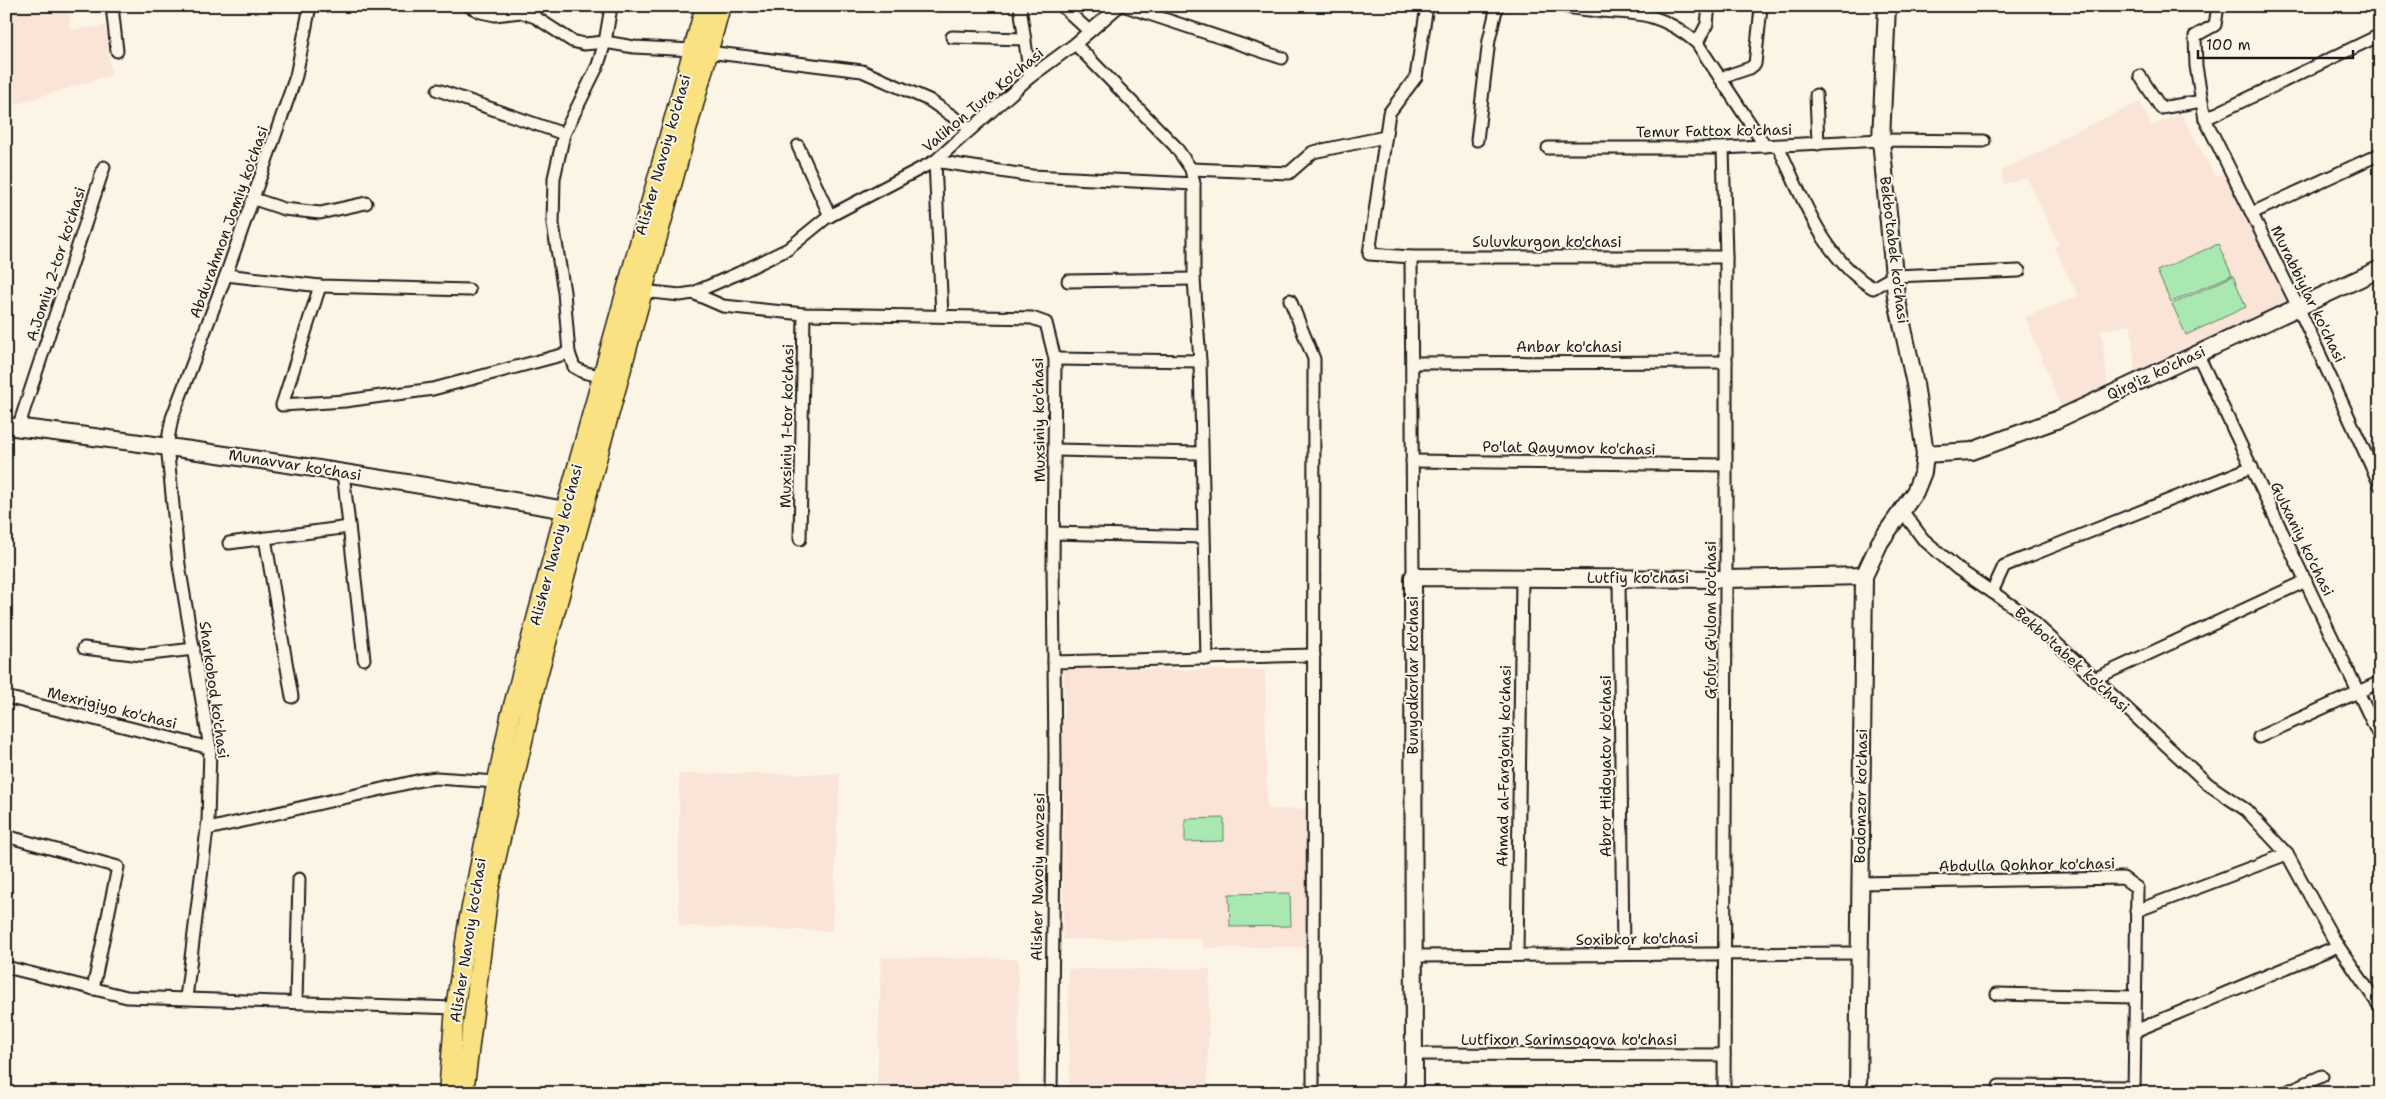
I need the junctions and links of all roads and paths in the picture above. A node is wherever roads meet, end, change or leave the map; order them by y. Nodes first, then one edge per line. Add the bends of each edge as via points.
1 (112, 6) edge
2 (310, 6) edge
3 (469, 6) edge
4 (609, 6) edge
5 (705, 6) edge
6 (721, 6) edge
7 (1020, 6) edge
8 (1062, 6) edge
9 (1119, 6) edge
10 (1125, 6) edge
11 (1426, 6) edge
12 (1498, 6) edge
13 (1562, 6) edge
14 (1709, 6) edge
15 (1887, 6) edge
16 (2218, 6) edge
17 (1594, 8) edge
18 (1761, 8) dead end
19 (1089, 31) junction
20 (2380, 36) edge
21 (952, 37) dead end
22 (1024, 39) junction
23 (605, 42) junction
24 (1075, 44) junction
25 (1697, 44) junction
26 (117, 51) dead end
27 (700, 51) junction
28 (1282, 58) dead end
29 (2140, 76) dead end
30 (1030, 77) junction
31 (1720, 78) junction
32 (438, 90) dead end
33 (1816, 96) dead end
34 (2202, 101) junction
35 (2205, 119) junction
36 (971, 129) junction
37 (564, 134) junction
38 (1386, 137) junction
39 (1477, 140) dead end
40 (1881, 140) junction
41 (1984, 141) dead end
42 (1818, 144) junction
43 (798, 146) dead end
44 (1765, 146) junction
45 (1778, 146) junction
46 (1548, 148) dead end
47 (1723, 148) junction
48 (2380, 154) edge
49 (935, 161) junction
50 (104, 167) dead end
51 (1191, 169) junction
52 (1194, 184) junction
53 (254, 199) junction
54 (366, 202) dead end
55 (2252, 213) junction
56 (830, 216) junction
57 (1412, 257) junction
58 (1726, 257) junction
59 (2380, 269) edge
60 (2019, 271) dead end
61 (226, 275) junction
62 (1894, 276) junction
63 (1194, 279) junction
64 (1068, 281) dead end
65 (320, 286) junction
66 (469, 290) dead end
67 (642, 291) junction
68 (693, 293) junction
69 (1290, 300) dead end
70 (2298, 307) junction
71 (804, 314) junction
72 (942, 316) junction
73 (569, 353) junction
74 (2197, 353) junction
75 (1055, 359) junction
76 (1200, 361) junction
77 (1726, 362) junction
78 (1412, 363) junction
79 (603, 378) junction
80 (12, 427) edge
81 (167, 445) junction
82 (1055, 450) junction
83 (1200, 453) junction
84 (1925, 454) junction
85 (1412, 461) junction
86 (1726, 464) junction
87 (2252, 467) junction
88 (343, 472) junction
89 (2380, 485) edge
90 (573, 511) junction
91 (1903, 512) junction
92 (349, 527) junction
93 (1054, 533) junction
94 (1203, 537) junction
95 (266, 538) junction
96 (800, 539) dead end
97 (229, 543) dead end
98 (1864, 576) junction
99 (1413, 577) junction
100 (1522, 578) junction
101 (1620, 578) junction
102 (1726, 579) junction
103 (2306, 582) junction
104 (1992, 592) junction
105 (84, 648) dead end
106 (194, 650) junction
107 (1314, 655) junction
108 (364, 659) dead end
109 (1207, 659) junction
110 (1054, 662) junction
111 (2094, 679) junction
112 (2380, 682) edge
113 (2359, 692) junction
114 (6, 697) edge
115 (292, 698) dead end
116 (2259, 737) dead end
117 (2380, 738) edge
118 (210, 748) junction
119 (497, 782) junction
120 (208, 829) junction
121 (6, 836) edge
122 (2287, 854) junction
123 (299, 879) dead end
124 (1860, 883) junction
125 (2136, 911) junction
126 (2338, 946) junction
127 (1726, 953) junction
128 (1859, 953) junction
129 (1622, 954) junction
130 (1517, 955) junction
131 (1414, 956) junction
132 (6, 967) edge
133 (92, 988) junction
134 (1997, 994) dead end
135 (2135, 997) junction
136 (186, 998) junction
137 (296, 1002) junction
138 (2380, 1007) edge
139 (455, 1008) junction
140 (2135, 1031) junction
141 (1414, 1054) junction
142 (1724, 1055) junction
143 (2322, 1076) dead end
144 (1998, 1086) dead end
145 (2134, 1090) edge
146 (448, 1093) edge
147 (464, 1093) edge
148 (1051, 1093) edge
149 (1313, 1093) edge
150 (1414, 1093) edge
151 (1724, 1093) edge
152 (1858, 1093) edge
153 (2284, 1093) edge

1 - 26 street
2 - 53 street, Abdurahmon Jomiy ko'chasi via 296,76
3 - 23 street via 495,15 521,12 535,17 572,41 584,44
4 - 23 street
5 - 27 main road, Alisher Navoiy ko'chasi
6 - 27 main road, Alisher Navoiy ko'chasi
7 - 22 street
8 - 19 street
9 - 19 street, Valihon Tura Ko'chasi
10 - 28 street
11 - 38 street via 1416,78 1389,113
12 - 39 street via 1490,40
13 - 17 street via 1581,11
14 - 25 street via 1708,24
15 - 40 main road, Bekbo'tabek ko'chasi
16 - 34 street, Murabbiylar ko'chasi via 2215,26 2195,36
17 - 25 street via 1641,10 1662,16 1684,30
18 - 31 street via 1756,64
19 - 24 street, Valihon Tura Ko'chasi
20 - 35 street
21 - 22 street
22 - 30 street
23 - 27 street
23 - 37 street via 598,65
24 - 30 street, Valihon Tura Ko'chasi
24 - 51 street via 1175,146
25 - 31 street
27 - 36 street via 862,71 929,100
27 - 67 main road, Alisher Navoiy ko'chasi
27 - 79 main road, Alisher Navoiy ko'chasi
29 - 34 street via 2161,108
30 - 36 street, Valihon Tura Ko'chasi
31 - 44 street
32 - 37 street
33 - 42 street
34 - 35 street, Murabbiylar ko'chasi
35 - 55 street, Murabbiylar ko'chasi
36 - 49 street, Valihon Tura Ko'chasi
37 - 73 street via 554,178 553,224 564,292
38 - 51 street via 1313,152 1289,173
38 - 57 street, Suluvkurgon ko'chasi via 1369,254
40 - 41 street, Temur Fattox ko'chasi
40 - 42 street, Temur Fattox ko'chasi
40 - 62 main road, Bekbo'tabek ko'chasi
42 - 45 street, Temur Fattox ko'chasi
43 - 56 street
44 - 45 street, Temur Fattox ko'chasi
44 - 47 street, Temur Fattox ko'chasi
45 - 62 street via 1814,222 1845,266 1861,282 1873,288
46 - 47 street, Temur Fattox ko'chasi
47 - 58 street, G'ofur G'ulom ko'chasi
48 - 55 street
49 - 52 street via 1032,176
49 - 56 street, Valihon Tura Ko'chasi
49 - 72 street
50 - 80 street, A.Jomiy 2-tor ko'chasi
51 - 52 street
52 - 63 street
53 - 54 street via 284,209 320,213
53 - 61 street, Abdurahmon Jomiy ko'chasi
55 - 70 street, Murabbiylar ko'chasi
56 - 68 street, Valihon Tura Ko'chasi via 788,249
57 - 58 street, Suluvkurgon ko'chasi
57 - 78 street, Bunyodkorlar ko'chasi
58 - 77 street, G'ofur G'ulom ko'chasi
59 - 70 main road, Qirg'iz ko'chasi
60 - 62 street
61 - 65 street
61 - 81 street, Abdurahmon Jomiy ko'chasi via 172,418
62 - 84 main road, Bekbo'tabek ko'chasi
63 - 64 street
63 - 76 street
65 - 66 street
65 - 73 street via 282,405 345,402 433,389
67 - 68 street, Valihon Tura Ko'chasi via 680,295
67 - 90 main road, Alisher Navoiy ko'chasi
68 - 71 street, Muxsiniy ko'chasi via 723,306
69 - 107 street via 1314,359
70 - 74 main road, Qirg'iz ko'chasi
70 - 89 street, Murabbiylar ko'chasi
71 - 72 street, Muxsiniy ko'chasi
71 - 96 street, Muxsiniy 1-tor ko'chasi
72 - 75 street, Muxsiniy ko'chasi via 1032,318 1046,323
73 - 79 street via 574,367
74 - 84 main road, Qirg'iz ko'chasi via 2048,423 1972,451
74 - 87 street, Gulxaniy ko'chasi
75 - 76 street
75 - 82 street, Muxsiniy ko'chasi
76 - 83 street
77 - 78 street, Anbar ko'chasi
77 - 86 street, G'ofur G'ulom ko'chasi
78 - 85 street, Bunyodkorlar ko'chasi
79 - 90 main road, Alisher Navoiy ko'chasi
80 - 81 main road, Munavvar ko'chasi
81 - 88 main road, Munavvar ko'chasi
81 - 106 street, Sharkobod ko'chasi via 179,566
82 - 83 street
82 - 93 street, Muxsiniy ko'chasi
83 - 94 street
84 - 91 main road, Bekbo'tabek ko'chasi via 1922,472
85 - 86 street, Po'lat Qayumov ko'chasi
85 - 99 street, Bunyodkorlar ko'chasi
86 - 102 street, G'ofur G'ulom ko'chasi
87 - 103 street, Gulxaniy ko'chasi
87 - 104 street via 2004,566
88 - 90 main road, Munavvar ko'chasi
88 - 92 street
90 - 119 main road, Alisher Navoiy ko'chasi via 510,717
90 - 147 main road, Alisher Navoiy ko'chasi via 489,891
91 - 98 main road, Bodomzor ko'chasi via 1880,542
91 - 104 street, Bekbo'tabek ko'chasi via 1923,539
92 - 95 street
92 - 108 street
93 - 94 street
93 - 110 street, Muxsiniy ko'chasi
94 - 109 street
95 - 97 street
95 - 115 street
98 - 102 main road, Lutfiy ko'chasi
98 - 124 main road, Bodomzor ko'chasi
99 - 100 main road, Lutfiy ko'chasi
99 - 131 main road, Bunyodkorlar ko'chasi
100 - 101 main road, Lutfiy ko'chasi
100 - 130 street, Ahmad al-Farg'oniy ko'chasi
101 - 102 main road, Lutfiy ko'chasi
101 - 129 street, Abror Hidoyatov ko'chasi
102 - 127 street, G'ofur G'ulom ko'chasi
103 - 111 street
103 - 113 street, Gulxaniy ko'chasi
104 - 111 street, Bekbo'tabek ko'chasi via 2026,615
105 - 106 street via 141,655
106 - 118 street, Sharkobod ko'chasi
107 - 109 street
107 - 149 street
109 - 110 street
110 - 148 street, Alisher Navoiy mavzesi
111 - 122 street, Bekbo'tabek ko'chasi via 2208,784 2246,810
112 - 113 street
113 - 116 street
113 - 117 street, Gulxaniy ko'chasi
114 - 118 street, Mexrigiyo ko'chasi
118 - 120 street, Sharkobod ko'chasi
119 - 120 street via 422,780
119 - 139 main road, Alisher Navoiy ko'chasi via 468,922
120 - 136 street, Sharkobod ko'chasi
121 - 133 street via 118,867
122 - 125 street
122 - 126 street, Bekbo'tabek ko'chasi
123 - 137 street
124 - 125 street, Abdulla Qohhor ko'chasi via 2123,878 2137,888
124 - 128 main road, Bodomzor ko'chasi
125 - 135 street, Abdulla Qohhor ko'chasi
126 - 138 street, Bekbo'tabek ko'chasi
126 - 140 street
127 - 128 street, Soxibkor ko'chasi
127 - 129 street, Soxibkor ko'chasi
127 - 142 street, G'ofur G'ulom ko'chasi
128 - 152 main road, Bodomzor ko'chasi
129 - 130 street, Soxibkor ko'chasi
130 - 131 street, Soxibkor ko'chasi
131 - 141 main road, Bunyodkorlar ko'chasi
132 - 133 street
133 - 136 street via 127,997
134 - 135 street
135 - 140 street, Abdulla Qohhor ko'chasi
136 - 137 street
137 - 139 street
139 - 146 main road, Alisher Navoiy ko'chasi
140 - 145 street, Abdulla Qohhor ko'chasi
141 - 142 street, Lutfixon Sarimsoqova ko'chasi
141 - 150 main road, Bunyodkorlar ko'chasi
142 - 151 street, G'ofur G'ulom ko'chasi
143 - 153 street
144 - 145 street

